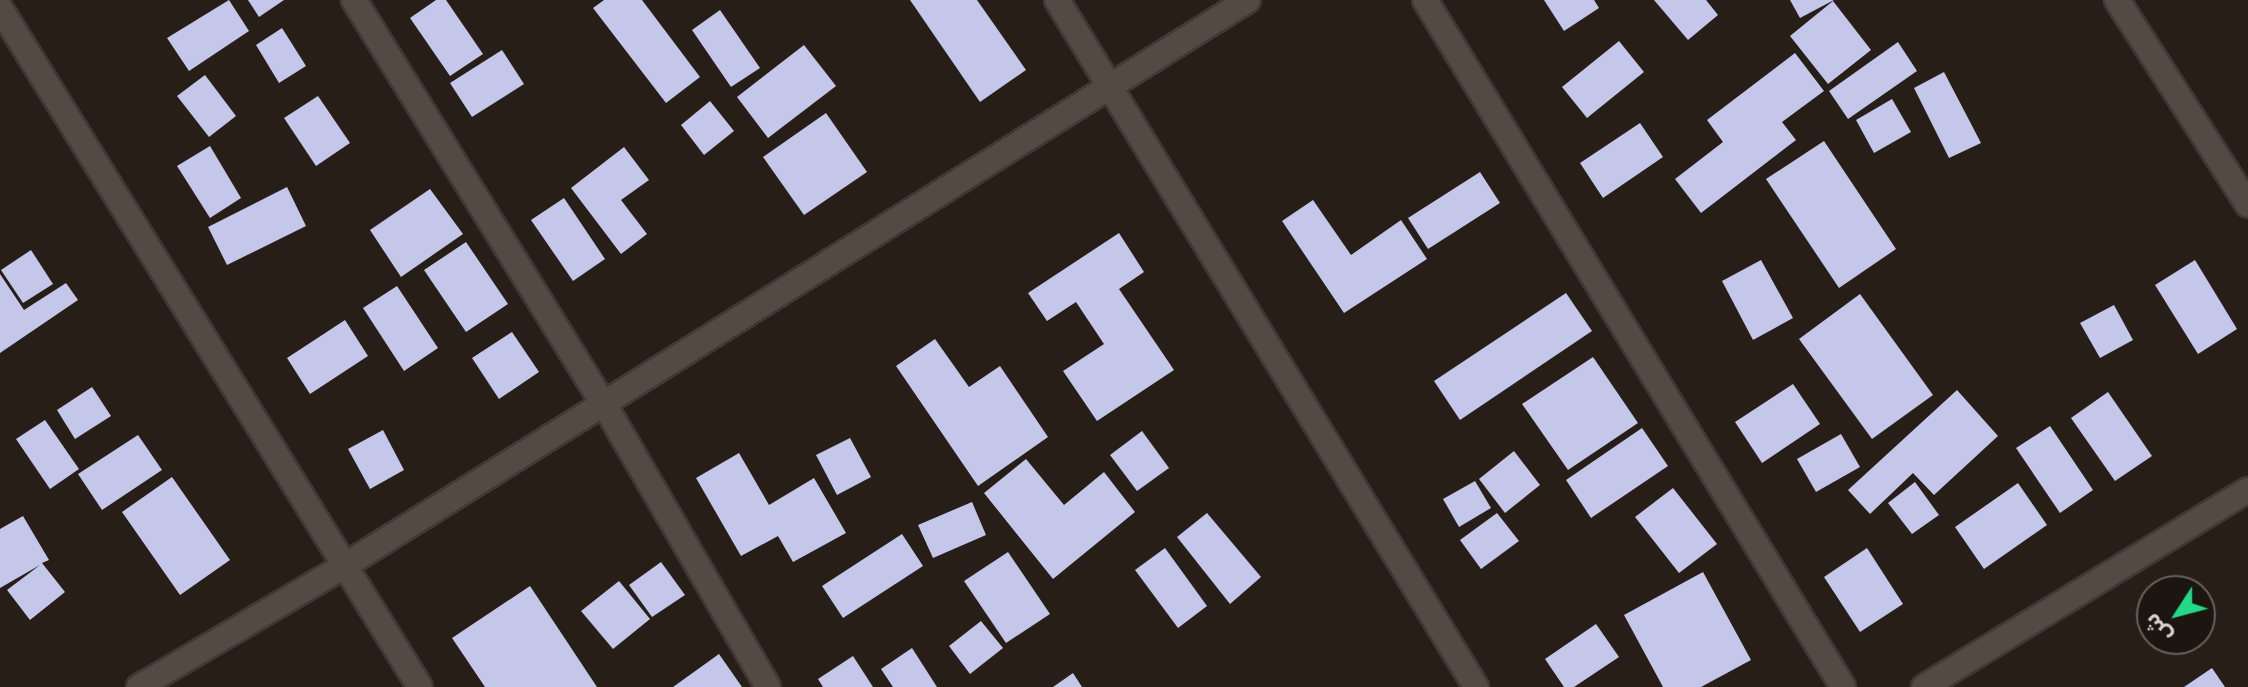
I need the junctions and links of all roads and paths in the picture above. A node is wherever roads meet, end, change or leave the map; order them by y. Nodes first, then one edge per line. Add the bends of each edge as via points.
1 (354, 0) edge
2 (1057, 0) edge
3 (1248, 0) edge
4 (1425, 0) edge
5 (2117, 0) edge
6 (0, 8) edge
7 (1110, 86) junction
8 (2248, 205) edge
9 (604, 404) junction
10 (2248, 490) edge
11 (346, 565) junction
12 (139, 687) edge
13 (420, 687) edge
14 (768, 687) edge
15 (1476, 687) edge
16 (1843, 687) edge
17 (1924, 687) edge

1 - 9 street
2 - 7 street
3 - 7 street
4 - 16 street
5 - 8 street
6 - 11 street
7 - 9 street
7 - 15 street
9 - 11 street
9 - 14 street
10 - 17 street
11 - 12 street
11 - 13 street

